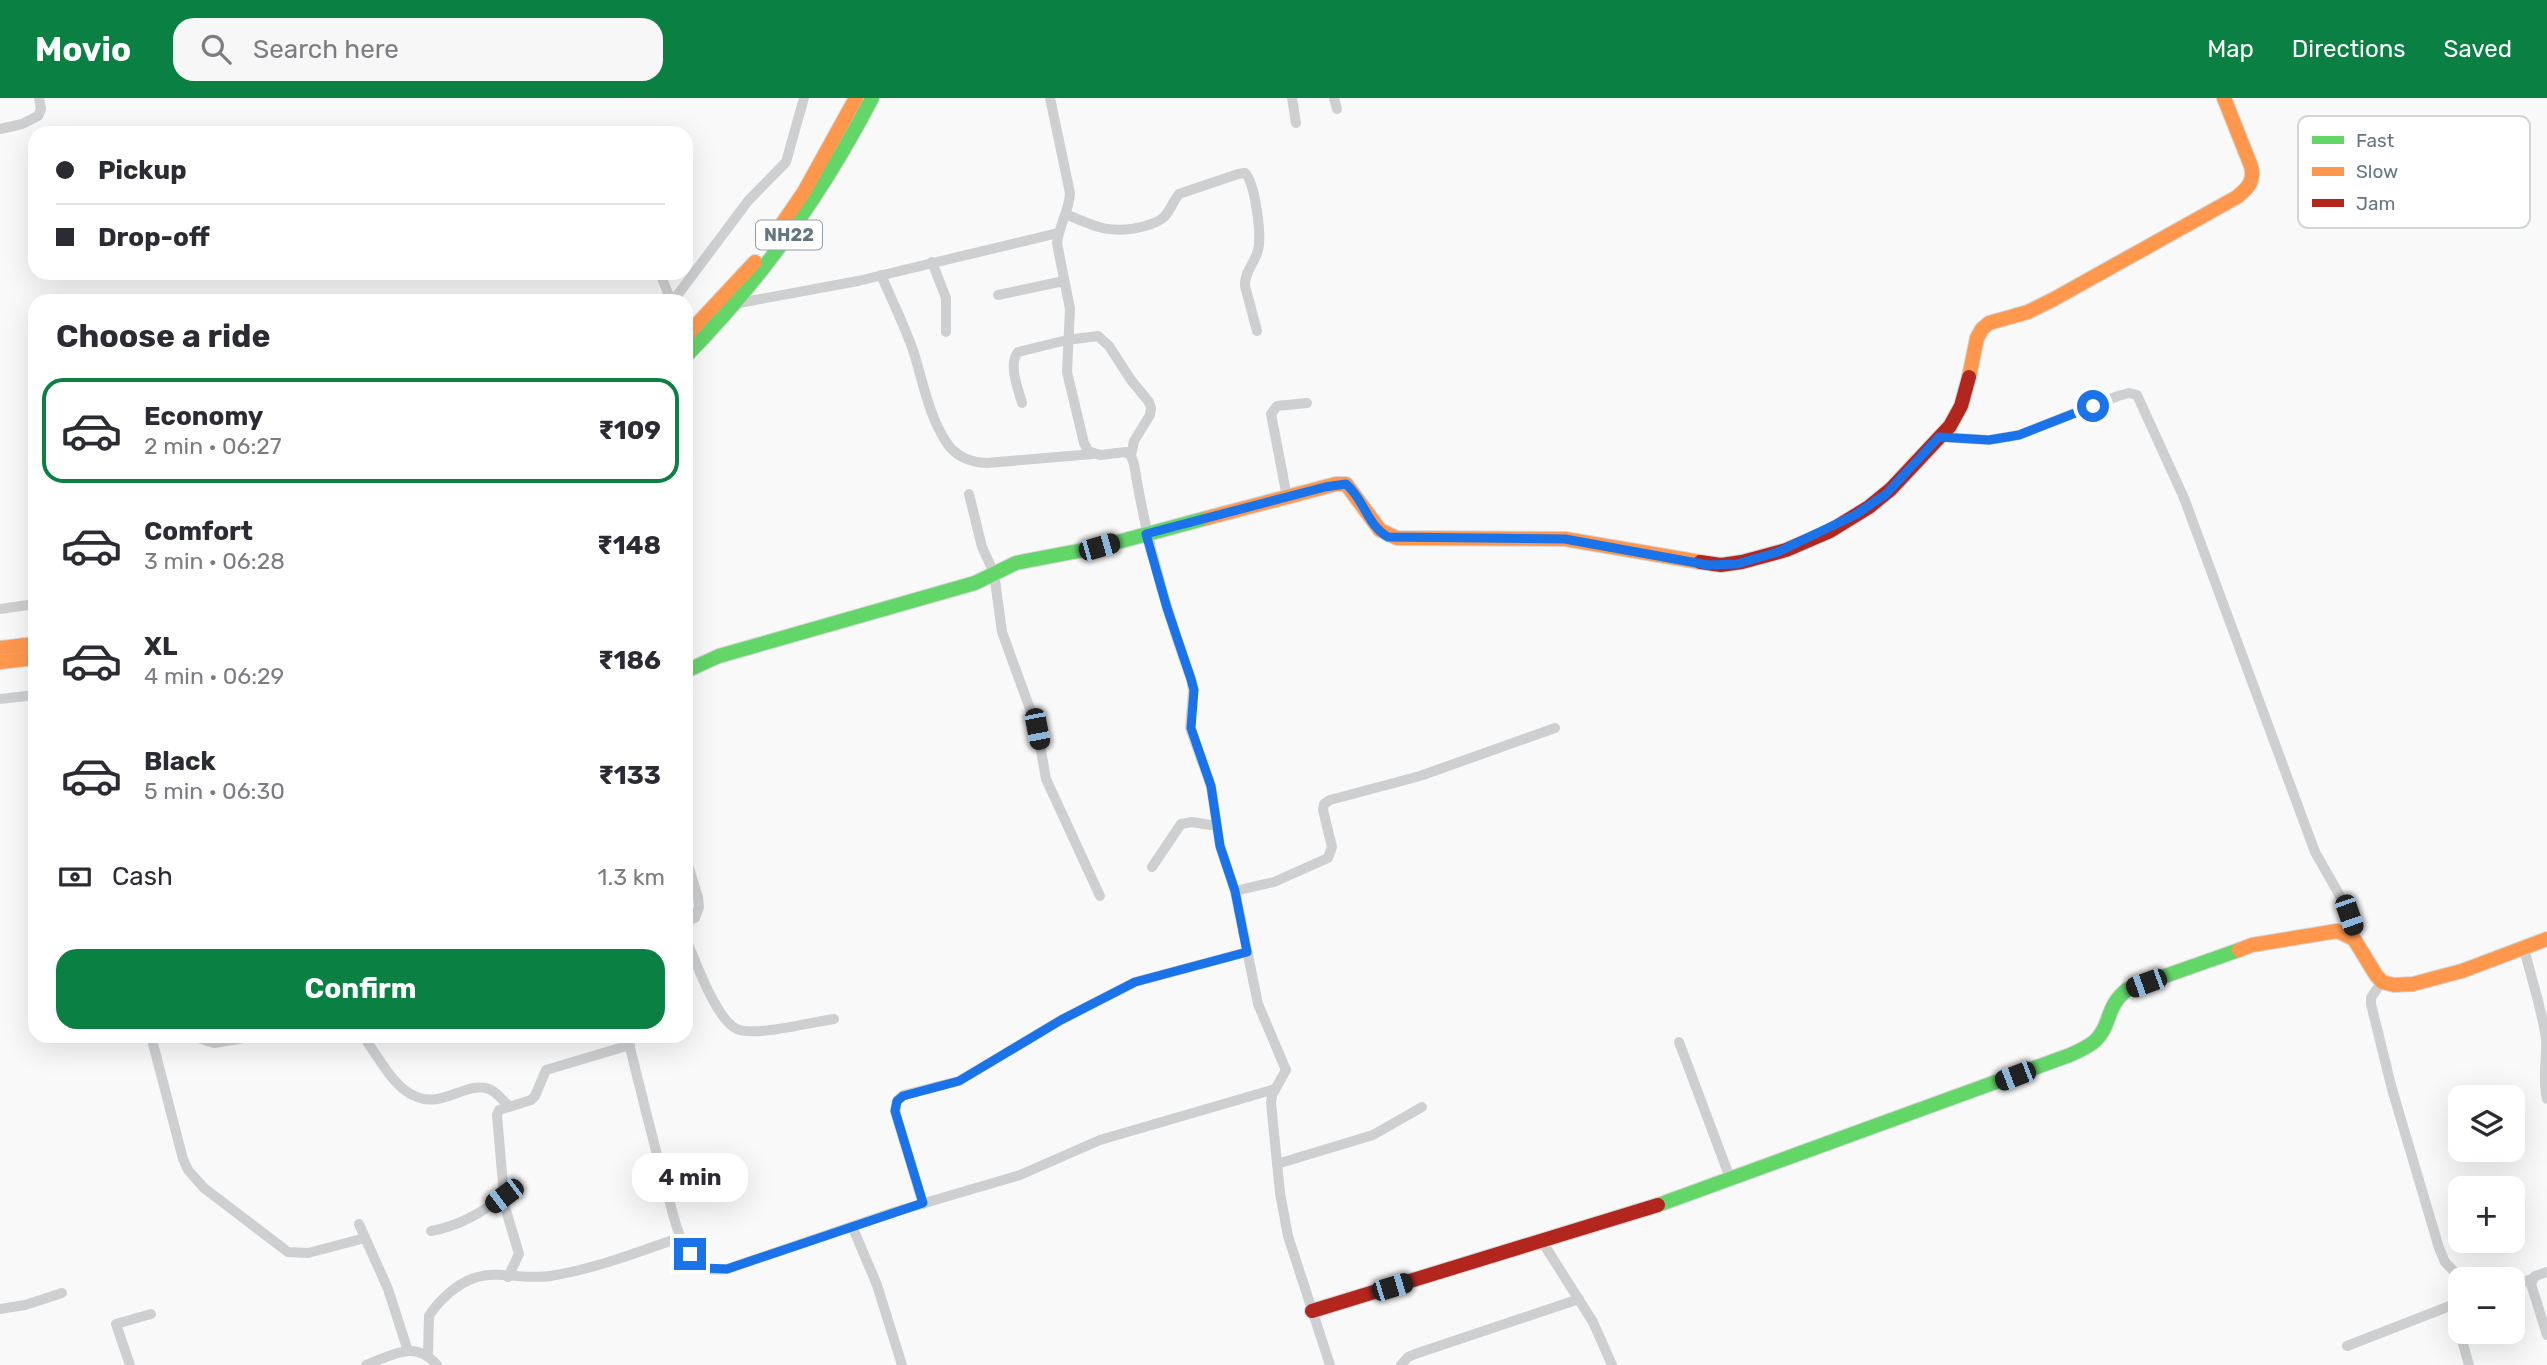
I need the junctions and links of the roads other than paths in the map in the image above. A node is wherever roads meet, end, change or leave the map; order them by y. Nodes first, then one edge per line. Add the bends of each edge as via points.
1 (39, 98) edge
2 (804, 98) edge
3 (856, 98) edge
4 (872, 98) edge
5 (1050, 98) edge
6 (1293, 98) edge
7 (2224, 98) edge
8 (1296, 123) dead end
9 (0, 130) edge
10 (1066, 214) junction
11 (1058, 233) junction
12 (932, 262) junction
13 (693, 273) edge
14 (881, 275) junction
15 (688, 280) edge
16 (1064, 281) junction
17 (677, 294) edge
18 (998, 295) dead end
19 (738, 303) junction
20 (693, 329) edge
21 (1257, 331) dead end
22 (946, 332) dead end
23 (1067, 340) junction
24 (693, 349) edge
25 (1022, 403) dead end
26 (1307, 403) dead end
27 (1939, 437) junction
28 (1093, 454) junction
29 (1132, 456) junction
30 (969, 494) dead end
31 (1287, 498) junction
32 (1146, 534) junction
33 (994, 573) junction
34 (28, 605) edge
35 (0, 609) edge
36 (28, 645) edge
37 (0, 648) edge
38 (28, 659) edge
39 (0, 662) edge
40 (693, 668) edge
41 (28, 696) edge
42 (0, 699) edge
43 (1555, 727) dead end
44 (1217, 826) junction
45 (1152, 867) dead end
46 (693, 885) edge
47 (1235, 891) junction
48 (1100, 896) dead end
49 (693, 919) edge
50 (2547, 939) edge
51 (2359, 943) junction
52 (2524, 948) junction
53 (1247, 952) junction
54 (693, 955) edge
55 (2382, 982) junction
56 (834, 1019) dead end
57 (1679, 1042) dead end
58 (153, 1043) edge
59 (368, 1043) edge
60 (623, 1043) edge
61 (629, 1043) edge
62 (1275, 1089) junction
63 (2547, 1099) edge
64 (509, 1106) junction
65 (1422, 1107) dead end
66 (1277, 1164) junction
67 (1730, 1178) junction
68 (504, 1196) junction
69 (923, 1203) junction
70 (359, 1224) dead end
71 (852, 1226) junction
72 (431, 1231) dead end
73 (681, 1237) junction
74 (365, 1238) junction
75 (1543, 1243) junction
76 (2451, 1267) edge
77 (2547, 1272) edge
78 (508, 1277) junction
79 (2532, 1279) junction
80 (2525, 1281) edge
81 (62, 1293) dead end
82 (1579, 1299) junction
83 (2448, 1307) edge
84 (0, 1309) edge
85 (1312, 1311) junction
86 (151, 1314) dead end
87 (2547, 1335) edge
88 (2463, 1344) edge
89 (2347, 1346) dead end
90 (408, 1351) junction
91 (428, 1355) junction
92 (130, 1365) edge
93 (366, 1365) edge
94 (436, 1365) edge
95 (902, 1365) edge
96 (1331, 1365) edge
97 (1401, 1365) edge
98 (1612, 1365) edge
99 (2469, 1365) edge

1 - 9 street via 38,116
2 - 13 street via 786,162 748,201
3 - 20 main road, NH22 via 787,218 744,275
4 - 19 main road, NH22 via 814,200
5 - 10 street via 1070,193
6 - 8 street
7 - 27 main road via 2251,166 2252,184 2237,197 2065,294 1982,329 1958,413
10 - 11 street
10 - 21 street via 1106,230 1133,229 1160,221 1179,194 1245,173 1253,187 1259,240 1244,279
11 - 12 street
11 - 16 street
12 - 14 street
12 - 22 street via 946,298
14 - 19 street
14 - 28 street via 933,413 960,457 987,463
15 - 17 street
16 - 18 street
16 - 23 street via 1070,309
19 - 24 main road, NH22
23 - 25 street via 1025,349 1014,358
23 - 28 street via 1067,372 1084,443
23 - 29 street via 1098,336 1149,402 1150,415 1136,435
26 - 31 street via 1277,406 1271,414
27 - 31 main road via 1886,494 1855,515 1778,552 1729,565 1565,539 1396,538 1379,532 1346,484
27 - 51 street via 1989,440 2019,435 2118,396 2137,395 2188,507 2315,852 2344,903
28 - 29 street via 1119,451
29 - 32 street
30 - 33 street via 982,547
31 - 32 main road
32 - 33 main road via 1016,563
32 - 44 street via 1194,690 1191,728 1211,786
33 - 40 main road via 975,583 719,656
33 - 48 street via 1002,632 1034,720 1046,779
34 - 35 street
36 - 37 main road
38 - 39 main road
41 - 42 street
43 - 47 street via 1420,776 1330,800 1323,810 1332,847 1328,858 1274,883
44 - 45 street via 1181,824
44 - 47 street
46 - 49 street via 699,907
47 - 53 street
50 - 52 main road
51 - 55 main road
51 - 67 main road via 2337,931 2246,948 2128,989 2112,1003 2097,1039 2079,1050 1923,1111
52 - 55 main road via 2426,983 2392,987
52 - 63 street via 2545,1036
53 - 62 street via 1261,1015 1286,1070
53 - 69 street via 1135,982 959,1081 903,1096 895,1111
54 - 56 street via 720,1012 736,1029 754,1031
55 - 76 street via 2371,1003 2441,1255
57 - 67 street
58 - 74 street via 183,1159 204,1188 288,1252 308,1253
59 - 64 street via 400,1085 418,1098 437,1100 481,1088 496,1093
60 - 64 street via 553,1066 542,1075 536,1096
61 - 73 street
62 - 66 street via 1271,1104
62 - 69 street via 1107,1138 1027,1172
64 - 68 street via 496,1115
65 - 66 street via 1373,1135
66 - 85 street via 1288,1236
67 - 75 main road
68 - 72 street via 463,1221
68 - 78 street via 519,1254
69 - 71 street
70 - 74 street
71 - 73 street via 727,1269 704,1268
71 - 95 street via 877,1284
73 - 78 street via 563,1274
74 - 90 street
75 - 82 street
75 - 85 main road
77 - 79 street
78 - 91 street via 473,1278 435,1307 427,1324
79 - 80 street
79 - 87 street
81 - 84 street
82 - 97 street via 1415,1354
82 - 98 street
83 - 89 street
85 - 96 street
86 - 92 street via 116,1324
88 - 99 street
90 - 91 street
90 - 93 street
91 - 94 street

